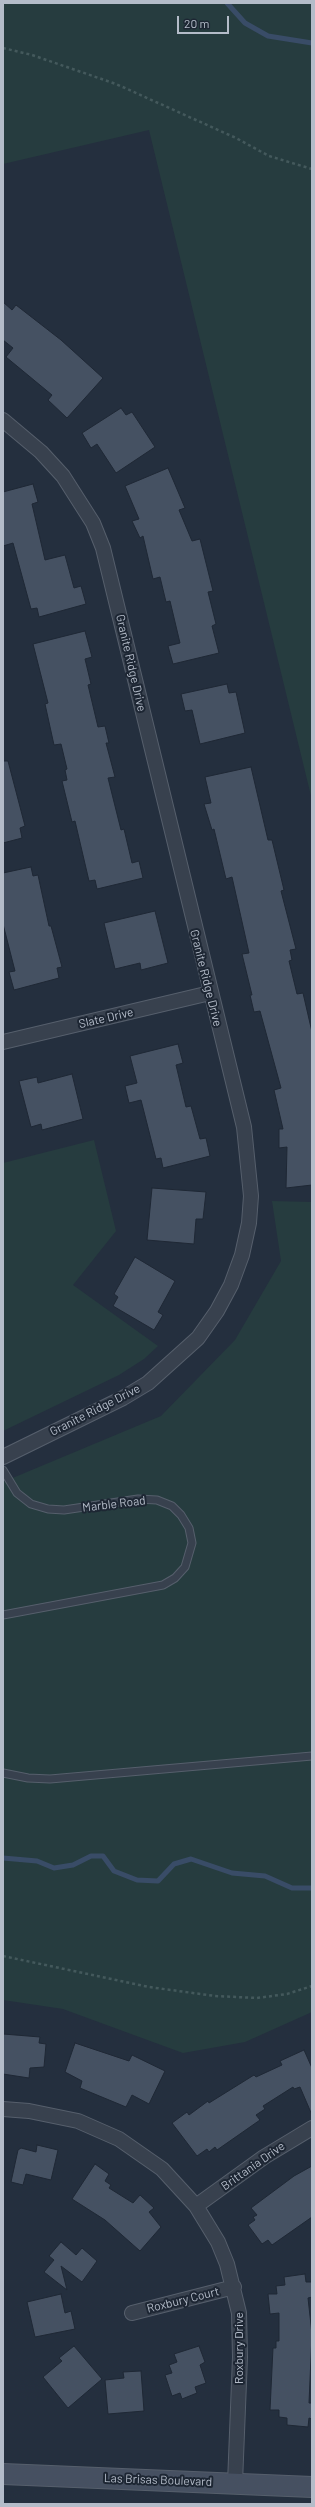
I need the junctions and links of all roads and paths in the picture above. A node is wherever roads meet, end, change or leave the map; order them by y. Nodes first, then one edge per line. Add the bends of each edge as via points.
1 (3, 48) edge
2 (312, 169) edge
3 (3, 420) edge
4 (210, 993) junction
5 (3, 1042) edge
6 (3, 1456) edge
7 (3, 1470) edge
8 (3, 1615) edge
9 (312, 1756) edge
10 (3, 1773) edge
11 (3, 1956) edge
12 (312, 1986) edge
13 (3, 2109) edge
14 (312, 2128) edge
15 (196, 2206) junction
16 (234, 2286) junction
17 (132, 2313) dead end
18 (3, 2474) edge
19 (235, 2483) junction
20 (312, 2487) edge

1 - 2 path via 32,55 116,84 236,138 269,156
3 - 4 street, Granite Ridge Drive via 42,452 64,476 93,523 103,548
4 - 5 street, Slate Drive
4 - 6 street, Granite Ridge Drive via 244,1128 250,1172 249,1223 242,1255 231,1285 198,1338 148,1382 123,1398
7 - 8 lane, Marble Road via 17,1492 31,1504 48,1509 64,1510 138,1499 157,1500 172,1506 181,1515 189,1528 192,1543 185,1567 175,1578 163,1585
9 - 10 lane via 50,1779
11 - 12 path via 149,1987 215,1996 257,1998 287,1994
13 - 15 street, Roxbury Drive via 72,2119 119,2139 162,2169
14 - 15 street, Brittania Drive via 264,2157
15 - 16 street, Roxbury Drive via 218,2242
16 - 17 street, Roxbury Court
16 - 19 street, Roxbury Drive via 241,2330
18 - 19 street, Las Brisas Boulevard
19 - 20 street, Las Brisas Boulevard

